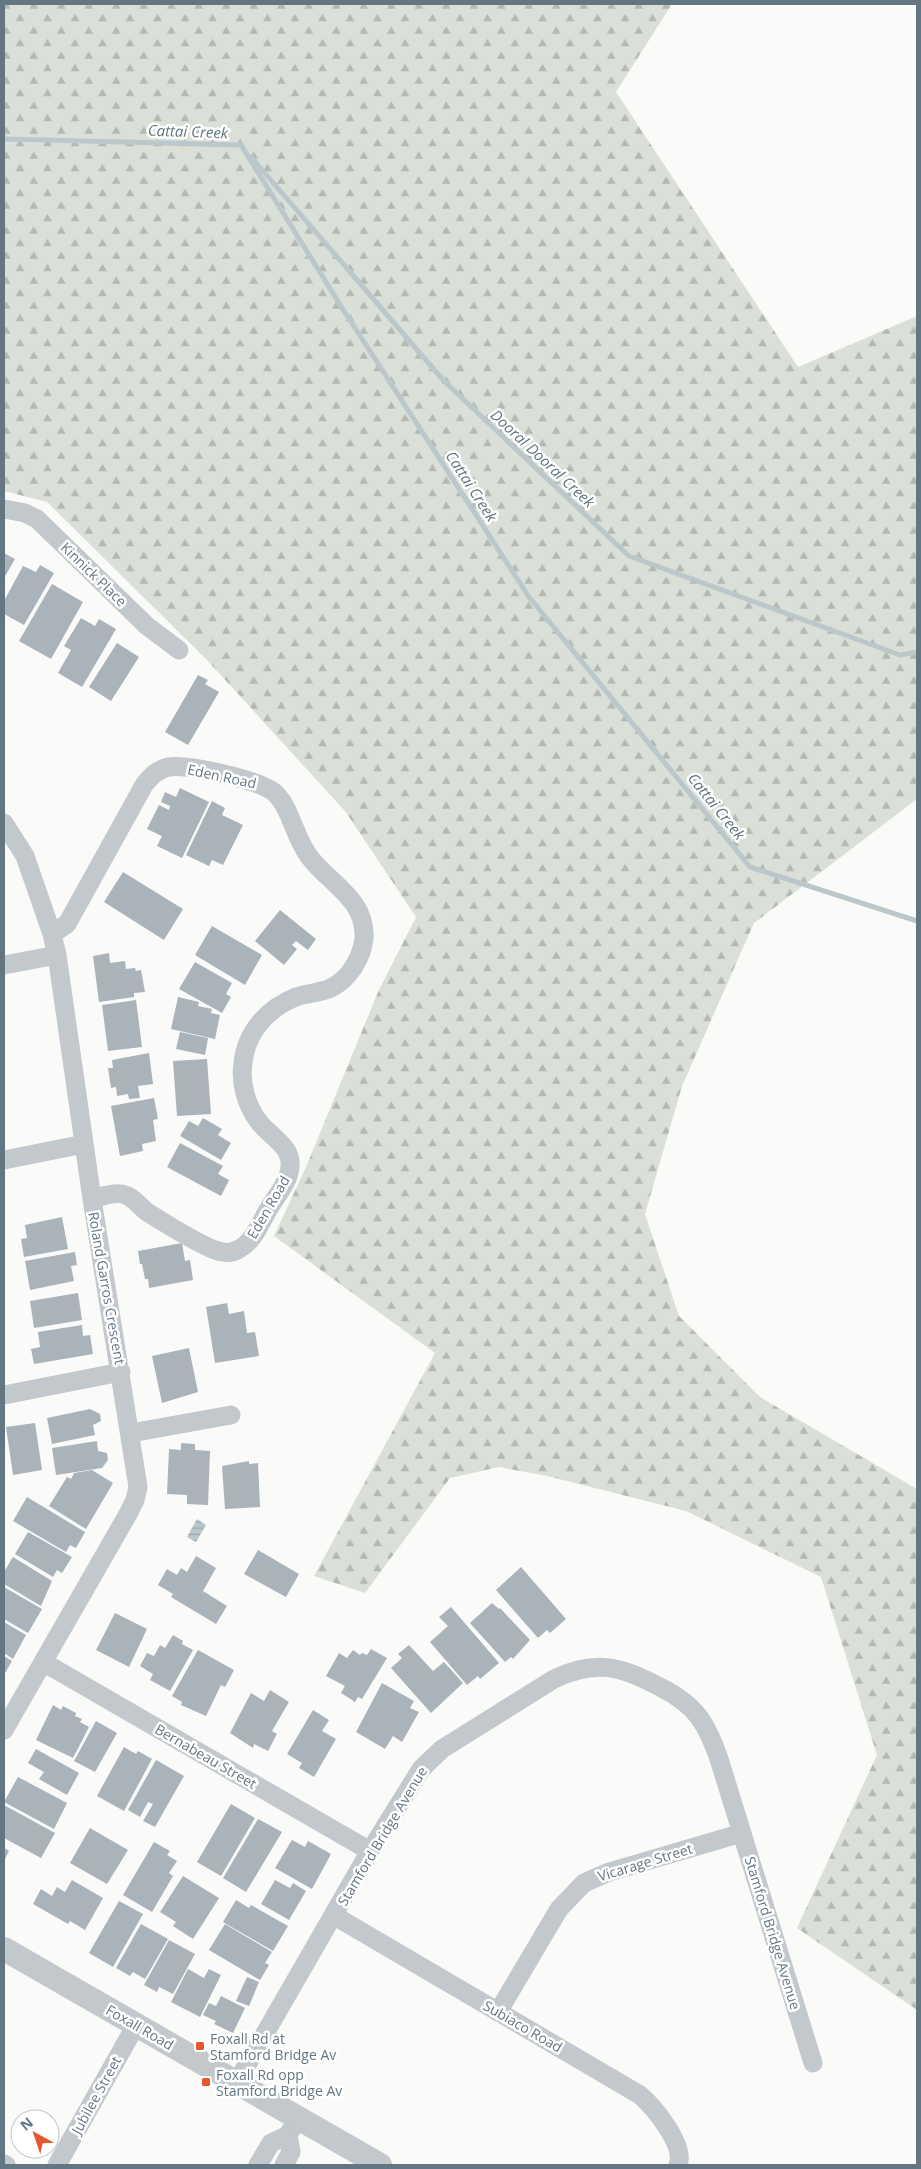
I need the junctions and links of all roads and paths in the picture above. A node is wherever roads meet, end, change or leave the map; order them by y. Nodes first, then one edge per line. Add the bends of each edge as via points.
1 (4, 509) edge
2 (179, 650) dead end
3 (4, 823) edge
4 (52, 934) junction
5 (57, 955) junction
6 (4, 965) edge
7 (84, 1144) junction
8 (4, 1160) edge
9 (92, 1199) junction
10 (121, 1372) junction
11 (4, 1394) edge
12 (231, 1416) dead end
13 (131, 1433) junction
14 (43, 1662) junction
15 (4, 1730) edge
16 (742, 1833) junction
17 (370, 1851) junction
18 (333, 1915) junction
19 (4, 1949) edge
20 (498, 2012) junction
21 (136, 2025) junction
22 (813, 2063) dead end
23 (237, 2082) junction
24 (293, 2126) junction
25 (56, 2165) edge
26 (258, 2165) edge
27 (284, 2165) edge
28 (380, 2165) edge
29 (678, 2165) edge

1 - 2 street, Kinnick Place via 25,512 37,519 146,626
3 - 4 street, Roland Garros Crescent via 24,856
4 - 5 street, Roland Garros Crescent
4 - 9 street, Eden Road via 67,924 144,785 158,771 175,766 255,781 274,793 282,801 308,856 351,898 363,926 361,952 345,978 330,988 298,996 270,1012 258,1024 245,1050 242,1075 248,1104 259,1122 286,1147 290,1159 288,1176 247,1244 234,1252 217,1251 146,1211 128,1196 114,1194
5 - 6 street
5 - 7 street, Roland Garros Crescent
7 - 8 street
7 - 9 street, Roland Garros Crescent
9 - 10 street, Roland Garros Crescent
10 - 11 street
10 - 13 street, Roland Garros Crescent
12 - 13 street
13 - 14 street, Roland Garros Crescent via 137,1479 135,1500
14 - 15 street, Roland Garros Crescent
14 - 17 street, Bernabeau Street
16 - 17 street, Stamford Bridge Avenue via 713,1741 690,1707 635,1674 619,1669 586,1667 554,1679 430,1758
16 - 20 street, Vicarage Street via 609,1872 584,1883 559,1909
16 - 22 street, Stamford Bridge Avenue
17 - 18 street, Stamford Bridge Avenue
18 - 20 street, Subiaco Road
18 - 23 street, Stamford Bridge Avenue
19 - 21 street, Foxall Road
20 - 29 street, Subiaco Road via 640,2095 672,2136 680,2153
21 - 23 street, Foxall Road
21 - 25 street, Jubilee Street
23 - 24 street, Foxall Road
24 - 26 street via 271,2143
24 - 27 street via 291,2152
24 - 28 street, Foxall Road

